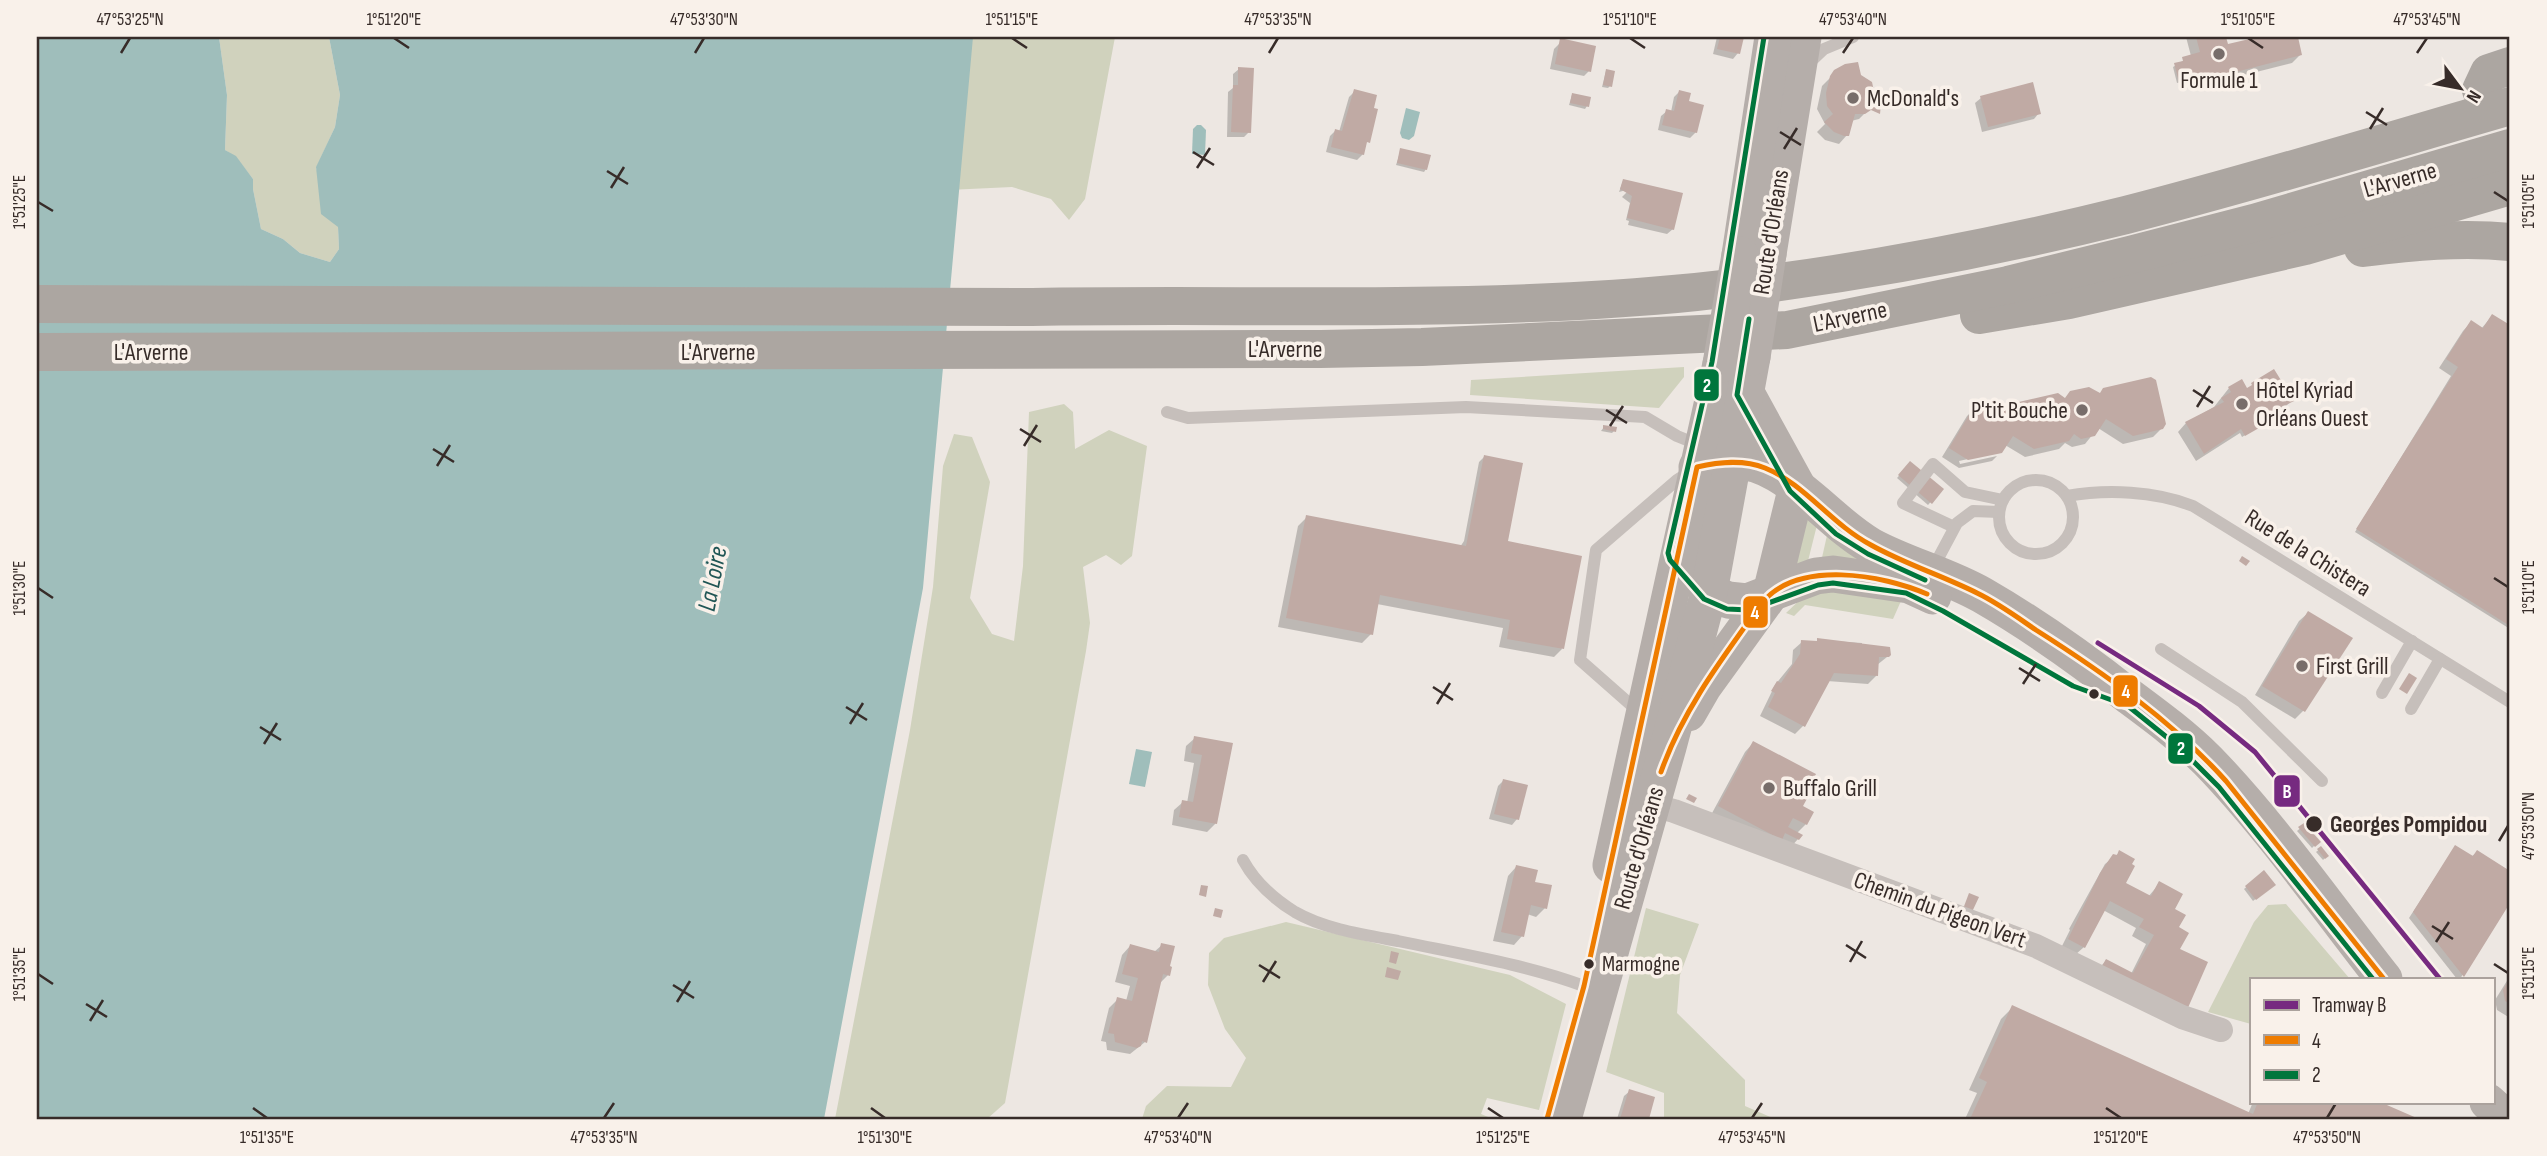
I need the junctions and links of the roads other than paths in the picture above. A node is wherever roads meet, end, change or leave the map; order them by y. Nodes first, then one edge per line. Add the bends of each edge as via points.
1 (1773, 37) edge
2 (1803, 37) edge
3 (1850, 37) edge
4 (2510, 66) edge
5 (1796, 75) junction
6 (2500, 92) edge
7 (2510, 148) edge
8 (2510, 186) edge
9 (2510, 242) edge
10 (2305, 246) junction
11 (1754, 255) junction
12 (37, 304) edge
13 (1787, 330) junction
14 (37, 352) edge
15 (1736, 360) junction
16 (1746, 393) junction
17 (1167, 412) dead end
18 (1711, 458) junction
19 (1797, 486) junction
20 (2067, 496) junction
21 (2001, 506) junction
22 (1954, 527) junction
23 (1677, 555) junction
24 (1931, 573) junction
25 (1709, 592) junction
26 (1771, 593) junction
27 (2412, 641) junction
28 (2161, 649) dead end
29 (2440, 659) junction
30 (2382, 693) dead end
31 (2132, 698) junction
32 (2510, 702) edge
33 (2411, 709) dead end
34 (1644, 717) junction
35 (1668, 747) junction
36 (2322, 781) dead end
37 (1651, 805) junction
38 (1243, 860) dead end
39 (2383, 978) edge
40 (1584, 986) junction
41 (2221, 1030) dead end
42 (2489, 1104) edge
43 (1547, 1119) edge
44 (1563, 1119) edge
45 (2507, 1119) edge

1 - 11 main road, Route d'Orléans
2 - 5 main road, Route d'Orléans
3 - 5 lane via 1824,49
4 - 6 highway via 2489,73
5 - 11 main road, Route d'Orléans
6 - 12 highway, L'Arverne via 2113,196 1865,251 1855,270 1581,301 1032,307
7 - 13 highway, L'Arverne via 2130,255
8 - 10 highway
9 - 10 highway
10 - 13 highway via 2069,300 1865,335
11 - 15 main road, Route d'Orléans, bridge
13 - 14 highway, L'Arverne via 1422,347
15 - 16 main road, Route d'Orléans
15 - 18 main road, Route d'Orléans
16 - 18 main road, Route d'Orléans
16 - 19 main road
17 - 18 lane via 1188,418 1466,407 1644,418
18 - 19 main road via 1761,466
18 - 23 main road, Route d'Orléans
18 - 25 main road, Route d'Orléans
18 - 34 lane via 1677,480 1596,550 1580,660
19 - 24 main road via 1841,527
19 - 26 main road
20 - 21 lane via 2047,481 2034,480 2011,490
20 - 21 lane via 2072,507 2071,531 2065,541 2045,553 2021,551 2011,544 2000,524
20 - 27 lane, Rue de la Chistera via 2091,492 2146,495 2193,506
21 - 22 lane via 1973,511
21 - 22 lane via 1965,492 1933,464 1903,503
22 - 24 lane
23 - 25 main road
23 - 34 main road, Route d'Orléans
24 - 31 main road via 1980,594 2085,660
25 - 26 main road via 1747,602
25 - 35 main road, Route d'Orléans
26 - 31 main road via 1833,574 1909,585 2077,678
26 - 35 main road via 1703,687
27 - 29 lane, Rue de la Chistera
27 - 30 lane
28 - 36 lane via 2242,702
29 - 32 lane, Rue de la Chistera
29 - 33 lane
31 - 39 main road via 2185,740 2226,781
34 - 40 main road, Route d'Orléans
35 - 37 main road, Route d'Orléans
37 - 41 street, Chemin du Pigeon Vert via 2036,946 2182,1017
37 - 44 main road, Route d'Orléans
38 - 40 lane via 1252,876 1297,913 1344,930 1546,972
40 - 43 main road, Route d'Orléans
42 - 45 main road

